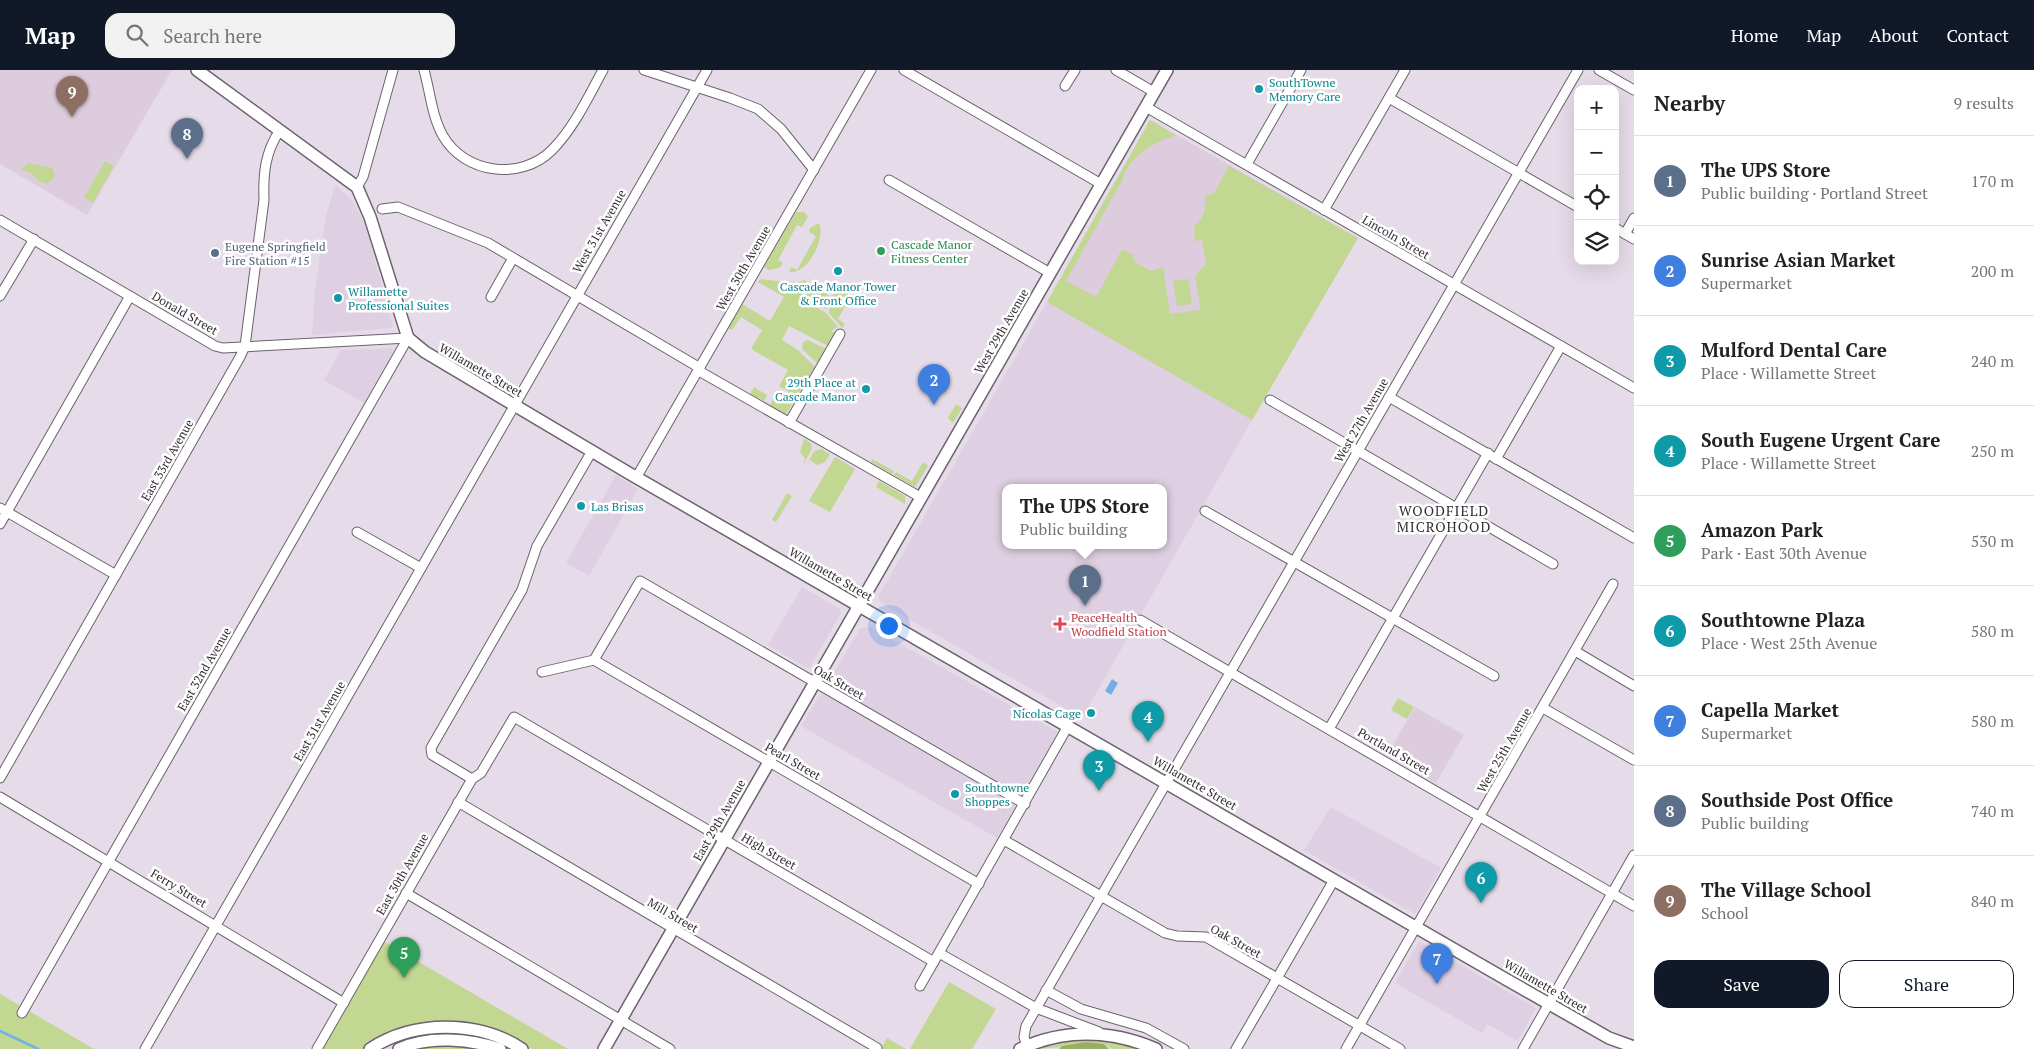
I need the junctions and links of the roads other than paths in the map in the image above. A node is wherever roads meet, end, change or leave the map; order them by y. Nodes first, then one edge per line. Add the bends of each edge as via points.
1 (197, 70) edge
2 (394, 70) edge
3 (424, 70) edge
4 (603, 70) edge
5 (644, 70) edge
6 (707, 70) edge
7 (871, 70) edge
8 (904, 70) edge
9 (1075, 70) edge
10 (1116, 70) edge
11 (1167, 70) edge
12 (1301, 70) edge
13 (1405, 70) edge
14 (1578, 70) edge
15 (1599, 70) edge
16 (1066, 86) dead end
17 (697, 87) junction
18 (1634, 90) edge
19 (1154, 92) junction
20 (1389, 98) junction
21 (1146, 107) junction
22 (280, 130) junction
23 (1247, 164) junction
24 (814, 170) junction
25 (1518, 172) junction
26 (889, 180) dead end
27 (1102, 184) junction
28 (356, 187) junction
29 (1574, 204) edge
30 (382, 209) dead end
31 (1324, 210) junction
32 (1634, 218) edge
33 (0, 220) edge
34 (1619, 230) edge
35 (1625, 234) junction
36 (1634, 239) edge
37 (34, 240) junction
38 (513, 258) junction
39 (1050, 273) junction
40 (1454, 284) junction
41 (576, 295) junction
42 (0, 296) edge
43 (130, 296) junction
44 (491, 297) dead end
45 (840, 334) dead end
46 (408, 338) junction
47 (245, 346) junction
48 (1561, 346) junction
49 (699, 370) junction
50 (1634, 388) edge
51 (1389, 396) junction
52 (1270, 400) dead end
53 (514, 405) junction
54 (789, 423) junction
55 (592, 451) junction
56 (1357, 451) junction
57 (1488, 453) junction
58 (1496, 458) junction
59 (636, 478) junction
60 (922, 498) junction
61 (1457, 508) junction
62 (3, 510) edge
63 (1205, 510) dead end
64 (0, 524) edge
65 (357, 532) dead end
66 (1634, 538) edge
67 (1294, 561) junction
68 (1553, 564) dead end
69 (421, 568) junction
70 (116, 574) junction
71 (1614, 584) dead end
72 (859, 606) junction
73 (1394, 618) junction
74 (1140, 620) dead end
75 (1574, 651) junction
76 (594, 660) junction
77 (542, 672) dead end
78 (1230, 673) junction
79 (1494, 676) dead end
80 (814, 682) junction
81 (1634, 686) edge
82 (1543, 708) junction
83 (514, 717) joint
84 (1068, 726) junction
85 (1329, 729) junction
86 (1634, 760) edge
87 (769, 761) junction
88 (0, 778) edge
89 (472, 779) junction
90 (1166, 782) junction
91 (0, 797) edge
92 (458, 802) junction
93 (1025, 804) junction
94 (1481, 816) junction
95 (724, 839) junction
96 (1004, 840) junction
97 (1634, 855) edge
98 (108, 860) junction
99 (1334, 880) junction
100 (979, 884) junction
101 (406, 893) junction
102 (1612, 893) junction
103 (1101, 896) junction
104 (1634, 906) edge
105 (216, 926) junction
106 (1417, 928) junction
107 (673, 930) junction
108 (939, 952) junction
109 (934, 962) junction
110 (1277, 978) junction
111 (920, 986) dead end
112 (1046, 990) junction
113 (344, 1002) junction
114 (1549, 1003) junction
115 (1036, 1008) junction
116 (22, 1013) dead end
117 (621, 1020) junction
118 (1360, 1026) junction
119 (1106, 1034) junction
120 (1634, 1047) edge
121 (877, 1048) edge
122 (1024, 1048) edge
123 (145, 1049) edge
124 (317, 1049) edge
125 (370, 1049) edge
126 (399, 1049) edge
127 (500, 1049) edge
128 (522, 1049) edge
129 (604, 1049) edge
130 (670, 1049) edge
131 (1156, 1049) edge
132 (1184, 1049) edge
133 (1236, 1049) edge
134 (1346, 1049) edge
135 (1400, 1049) edge
136 (1522, 1049) edge

1 - 22 main road
2 - 28 street via 363,176
3 - 4 street via 437,122 452,148 483,167 509,170 532,164 552,150 575,119
5 - 17 street
6 - 17 street, West 31st Avenue
7 - 24 street, West 30th Avenue
8 - 27 street
9 - 16 street
10 - 19 street
11 - 19 main road, West 29th Avenue
12 - 23 street
13 - 20 street
14 - 25 street, West 27th Avenue
15 - 18 street
17 - 24 street via 758,109 781,129
17 - 41 street, West 31st Avenue
19 - 21 main road, West 29th Avenue
20 - 25 street
20 - 31 street
21 - 23 street, Lincoln Street
21 - 27 main road, West 29th Avenue
22 - 28 main road
22 - 47 street, East 33rd Avenue via 266,156 264,200
23 - 31 street, Lincoln Street
24 - 49 street, West 30th Avenue
25 - 29 street
25 - 40 street, West 27th Avenue
26 - 39 street
27 - 39 main road, West 29th Avenue
28 - 46 main road via 370,217
30 - 38 street via 402,208 488,243
31 - 40 street, Lincoln Street
32 - 35 street
33 - 37 street, Donald Street
34 - 35 street
35 - 36 street
37 - 42 street
37 - 43 street, Donald Street
38 - 41 street
38 - 44 street
39 - 60 main road, West 29th Avenue
40 - 48 street, Lincoln Street
40 - 51 street, West 27th Avenue
41 - 49 street
41 - 53 street, West 31st Avenue
43 - 47 street, Donald Street via 215,346
43 - 62 street
45 - 54 street
46 - 47 street, Donald Street
46 - 53 main road, Willamette Street via 438,360
46 - 98 street, East 32nd Avenue
47 - 70 street, East 33rd Avenue
48 - 50 street, Lincoln Street
48 - 58 street
49 - 54 street
49 - 59 street, West 30th Avenue
51 - 56 street, West 27th Avenue
51 - 57 street
52 - 56 street
53 - 55 main road, Willamette Street
53 - 69 street, East 31st Avenue
54 - 60 street
55 - 59 main road, Willamette Street
55 - 89 street via 537,546 522,590 430,752
56 - 61 street
56 - 67 street, West 27th Avenue
57 - 58 street
57 - 61 street
58 - 66 street
59 - 72 main road, Willamette Street
60 - 72 main road, West 29th Avenue
61 - 68 street
61 - 73 street
62 - 64 street
62 - 70 street
63 - 67 street
65 - 69 street
67 - 73 street
67 - 78 street, West 27th Avenue
69 - 105 street, East 31st Avenue
70 - 88 street, East 33rd Avenue
71 - 75 street, West 25th Avenue
72 - 80 main road, East 29th Avenue
72 - 84 main road, Willamette Street
73 - 79 street
73 - 85 street
74 - 78 street, Portland Street
75 - 81 street
75 - 82 street, West 25th Avenue
76 - 77 street
76 - 80 street, Oak Street via 640,581
76 - 87 street, Pearl Street
78 - 85 street, Portland Street
78 - 90 street, West 27th Avenue
80 - 87 main road, East 29th Avenue
80 - 93 street, Oak Street
82 - 86 street
82 - 94 street, West 25th Avenue
83 - 89 street, East 30th Avenue via 481,773
83 - 95 street, High Street
84 - 90 main road, Willamette Street
84 - 93 street
85 - 94 street, Portland Street
87 - 95 main road, East 29th Avenue
87 - 100 street, Pearl Street
89 - 92 street, East 30th Avenue
90 - 99 main road, Willamette Street
90 - 103 street, West 27th Avenue
91 - 98 street, Ferry Street
92 - 101 street, East 30th Avenue
92 - 107 street, Mill Street
93 - 96 street
94 - 102 street, Portland Street
94 - 106 street, West 25th Avenue
95 - 107 main road, East 29th Avenue
95 - 109 street, High Street
96 - 100 street
96 - 103 street, Oak Street
97 - 102 street
98 - 105 street, Ferry Street
98 - 116 street, East 32nd Avenue
99 - 106 main road, Willamette Street
99 - 110 street
100 - 108 street
101 - 113 street, East 30th Avenue
101 - 117 street
102 - 104 street, Portland Street
102 - 114 street
103 - 110 street, Oak Street via 1169,935 1206,937
103 - 112 street, West 27th Avenue
105 - 113 street, Ferry Street
105 - 123 street, East 31st Avenue
106 - 114 main road, Willamette Street
106 - 118 street, West 25th Avenue
107 - 117 main road, East 29th Avenue
107 - 121 street, Mill Street
108 - 109 street
108 - 115 street
109 - 111 street
110 - 118 street, Oak Street
110 - 133 street
112 - 115 street, West 27th Avenue
112 - 132 street via 1081,1009 1146,1028
113 - 124 street, East 30th Avenue
114 - 120 main road, Willamette Street via 1613,1040
114 - 136 street
115 - 119 street
115 - 122 street, West 27th Avenue via 1024,1031
117 - 129 main road, East 29th Avenue
117 - 130 street
118 - 134 street, West 25th Avenue
118 - 135 street, Oak Street
119 - 122 main road via 1075,1034
119 - 131 main road
125 - 128 main road via 398,1035 446,1027 492,1034
126 - 127 main road via 444,1041 477,1043

